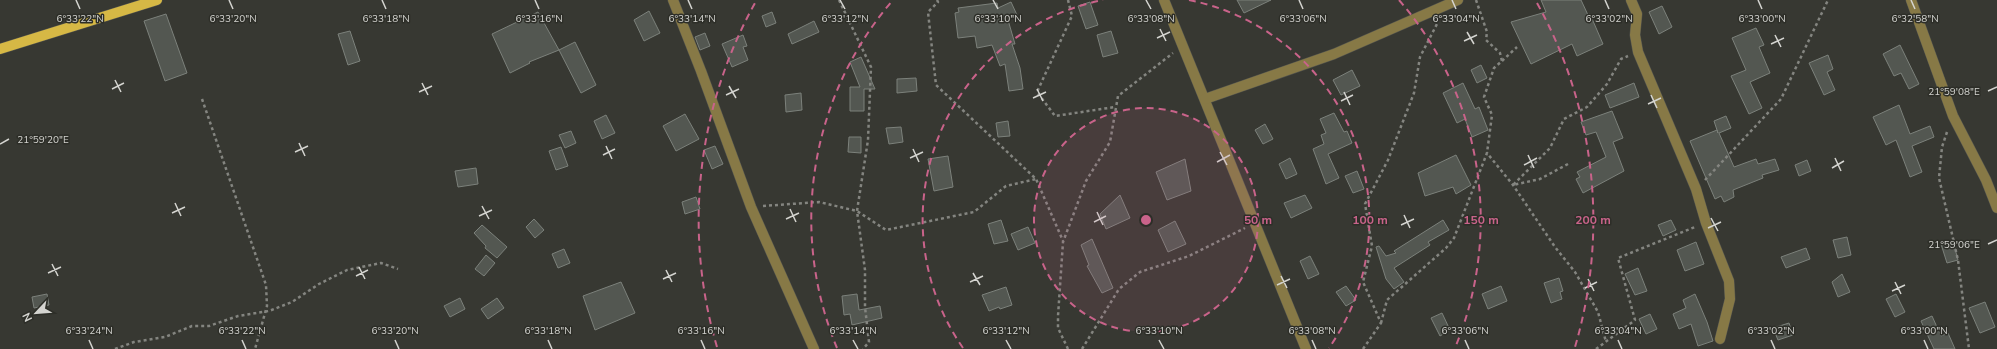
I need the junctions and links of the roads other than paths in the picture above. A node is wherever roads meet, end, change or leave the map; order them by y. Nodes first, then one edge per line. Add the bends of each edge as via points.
1 (157, 0) edge
2 (673, 0) edge
3 (1164, 0) edge
4 (1458, 0) edge
5 (1631, 0) edge
6 (1911, 0) edge
7 (0, 48) edge
8 (1204, 99) junction
9 (1997, 208) edge
10 (1720, 339) dead end
11 (814, 349) edge
12 (1306, 349) edge

1 - 7 main road
2 - 11 street via 751,207
3 - 8 street
4 - 8 street via 1334,54
5 - 10 street via 1637,14 1635,35 1638,52 1696,190 1729,281 1731,290
6 - 9 street via 1953,116 1986,180
8 - 12 street

